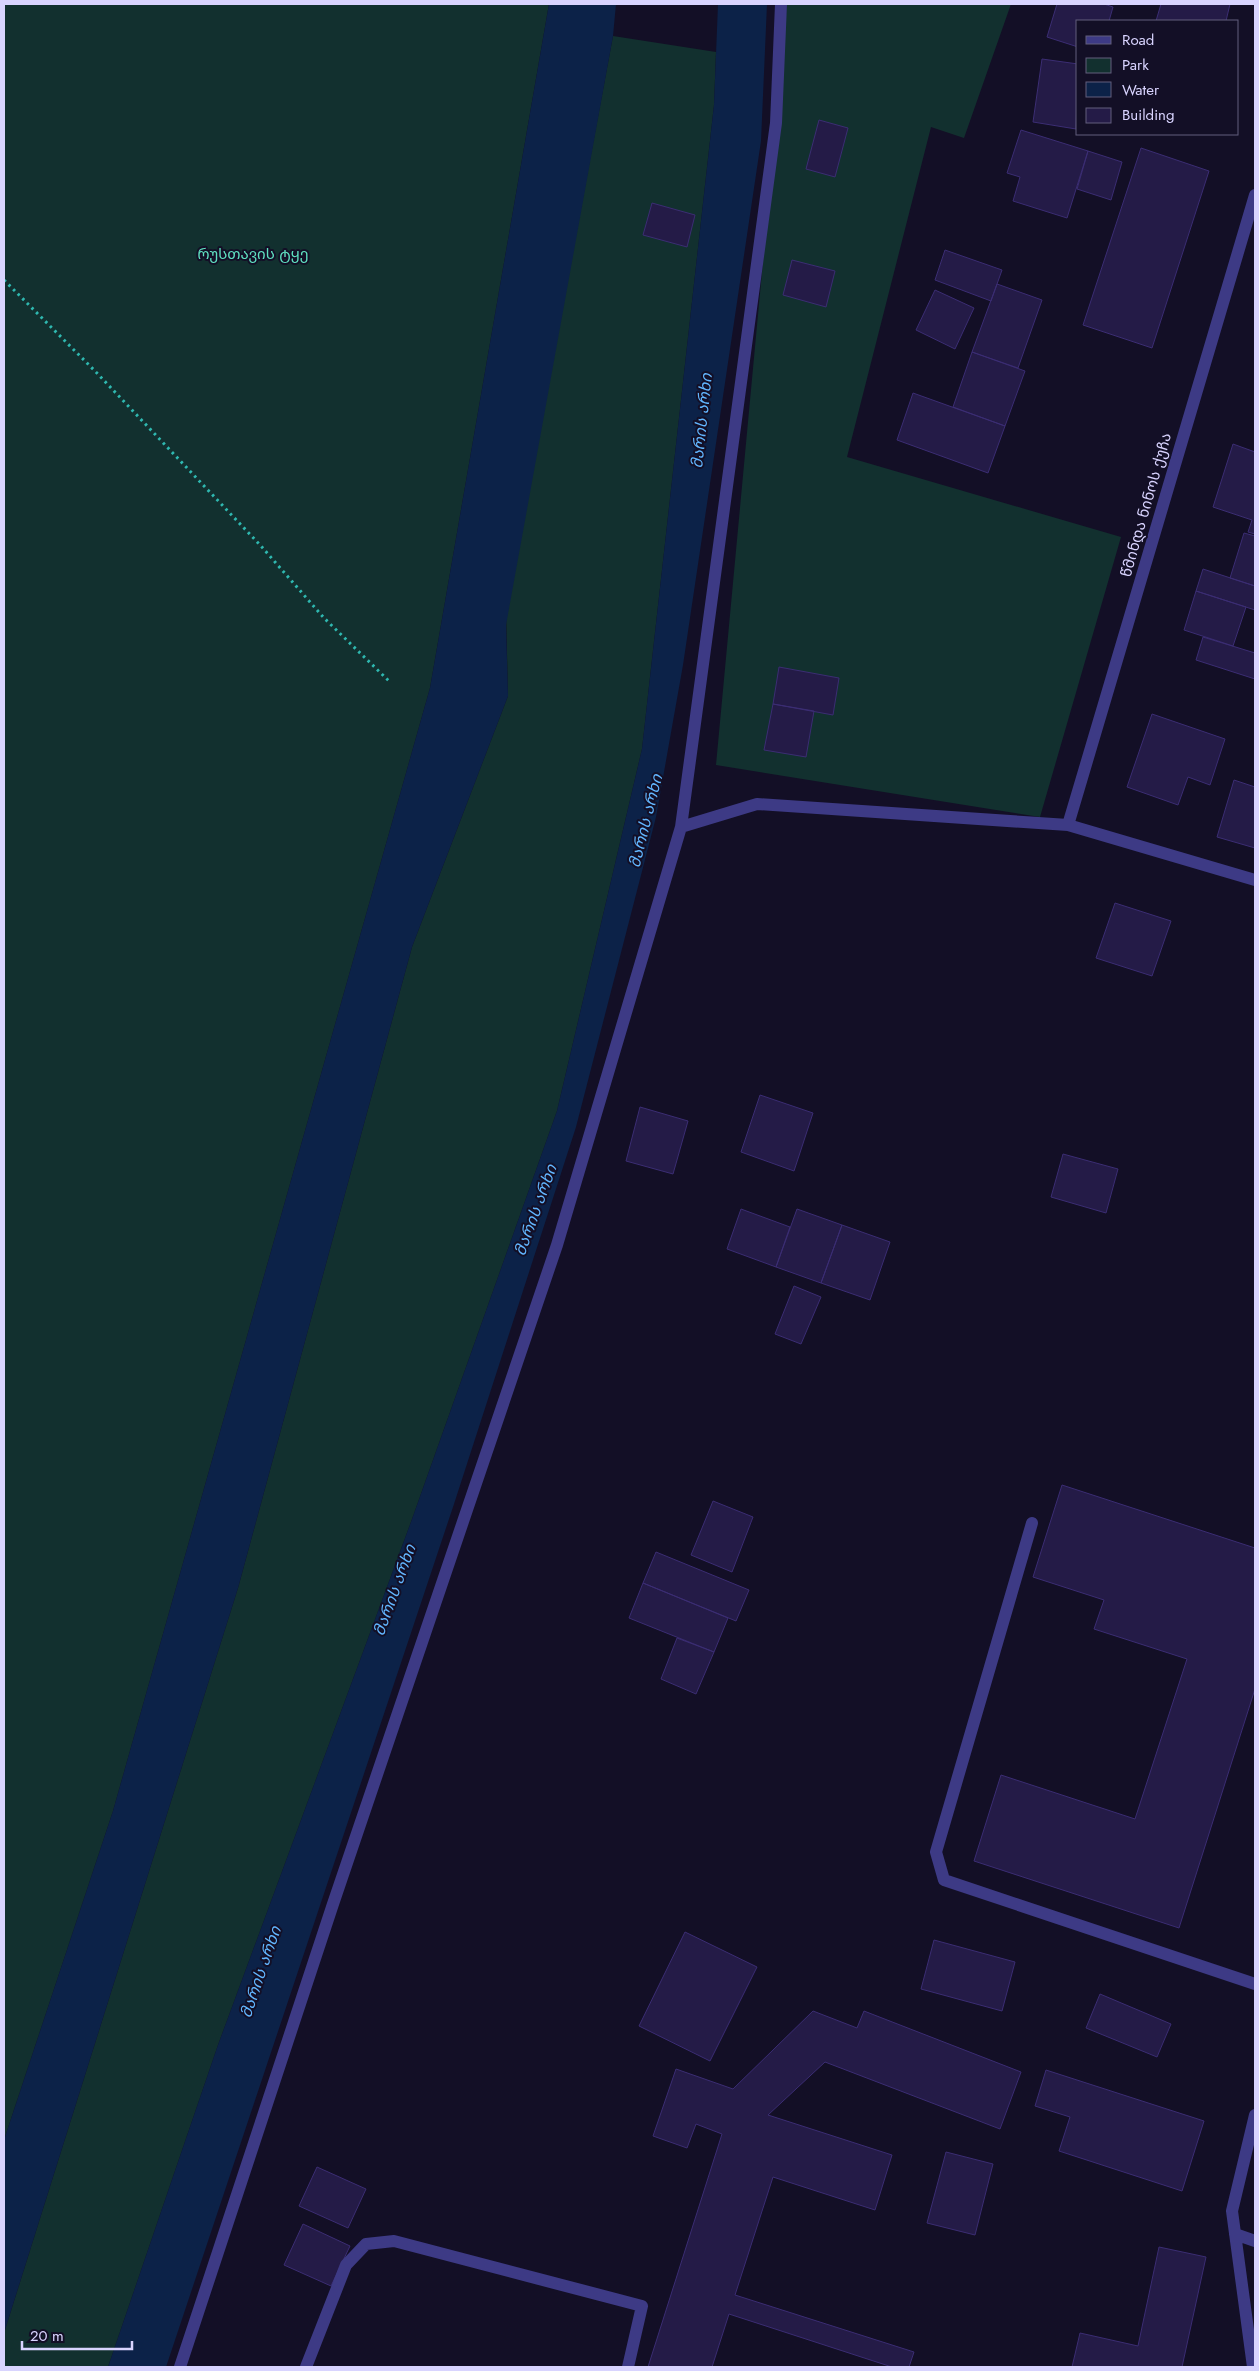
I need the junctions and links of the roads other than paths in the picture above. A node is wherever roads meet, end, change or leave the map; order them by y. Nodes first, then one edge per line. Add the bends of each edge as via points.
1 (781, 4) edge
2 (1255, 195) edge
3 (1068, 825) junction
4 (681, 827) junction
5 (1255, 880) edge
6 (1032, 1522) dead end
7 (1255, 1984) edge
8 (1255, 2115) edge
9 (1235, 2234) junction
10 (1255, 2241) edge
11 (180, 2367) edge
12 (306, 2367) edge
13 (628, 2367) edge
14 (1253, 2367) edge

1 - 4 street via 776,122
2 - 3 street, წმინდა ნინოს ქუჩა
3 - 4 street via 757,804
3 - 5 street
4 - 11 street via 558,1245 336,1895
6 - 7 street via 936,1852 944,1880
8 - 9 street via 1232,2211
9 - 10 street
9 - 14 street
12 - 13 street via 346,2265 366,2244 394,2241 642,2306

